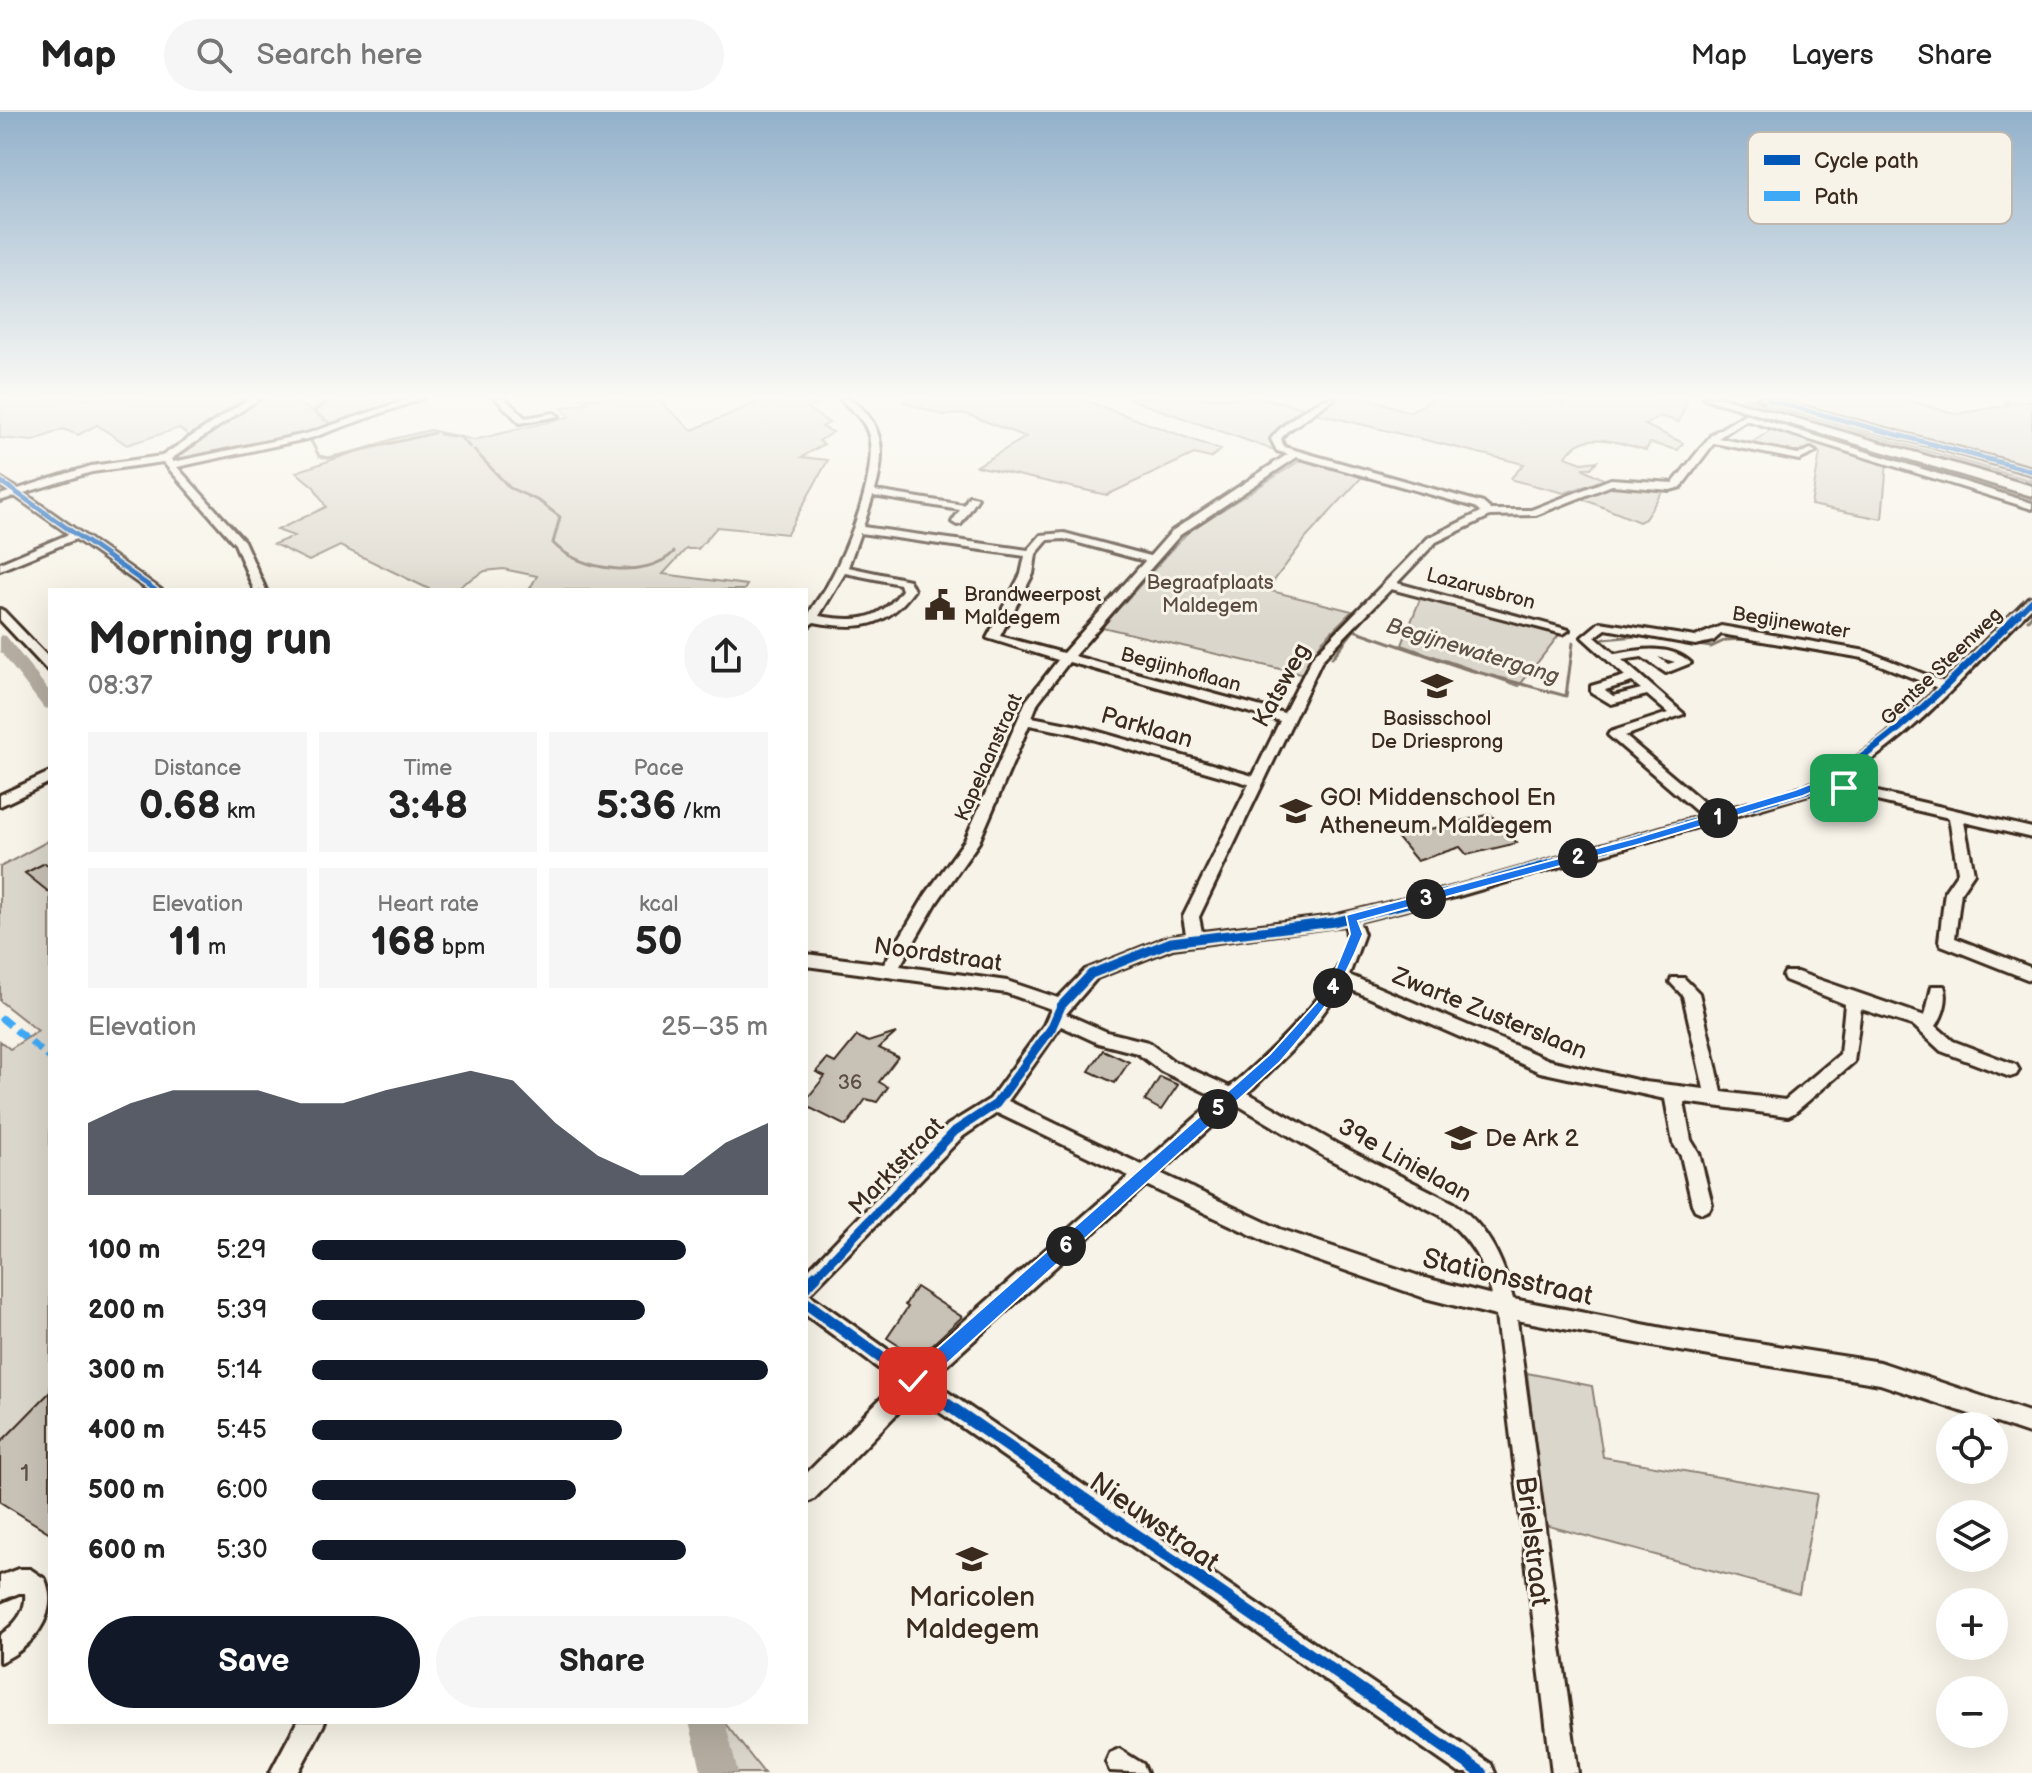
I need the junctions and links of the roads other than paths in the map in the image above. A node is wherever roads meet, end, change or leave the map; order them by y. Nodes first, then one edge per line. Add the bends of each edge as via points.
1 (71, 476) edge
2 (177, 476) edge
3 (876, 476) edge
4 (1263, 476) edge
5 (1370, 476) edge
6 (1684, 476) edge
7 (1934, 476) edge
8 (1978, 476) edge
9 (1999, 476) edge
10 (0, 481) edge
11 (2032, 485) edge
12 (2032, 491) edge
13 (16, 493) junction
14 (871, 493) junction
15 (0, 498) edge
16 (973, 498) dead end
17 (2032, 506) edge
18 (966, 508) junction
19 (1488, 513) junction
20 (957, 522) dead end
21 (856, 529) junction
22 (76, 535) junction
23 (1031, 554) junction
24 (1152, 560) junction
25 (0, 567) edge
26 (843, 569) junction
27 (1390, 585) junction
28 (152, 588) edge
29 (259, 588) edge
30 (2032, 600) edge
31 (0, 613) edge
32 (809, 621) edge
33 (1563, 630) dead end
34 (1643, 652) dead end
35 (1614, 658) junction
36 (1065, 660) junction
37 (48, 664) edge
38 (1631, 678) junction
39 (1943, 686) junction
40 (1648, 691) junction
41 (1286, 718) junction
42 (1025, 720) junction
43 (48, 777) edge
44 (1831, 779) junction
45 (1256, 781) junction
46 (3, 795) edge
47 (1956, 816) junction
48 (1715, 819) junction
49 (2032, 833) edge
50 (1350, 918) junction
51 (1195, 939) junction
52 (808, 960) edge
53 (888, 972) junction
54 (2032, 975) edge
55 (1791, 976) dead end
56 (1339, 977) junction
57 (1678, 982) dead end
58 (1938, 991) dead end
59 (1854, 1000) junction
60 (1059, 1012) junction
61 (1928, 1025) junction
62 (2010, 1070) dead end
63 (1673, 1093) junction
64 (1235, 1095) junction
65 (1715, 1099) junction
66 (996, 1104) junction
67 (1145, 1175) junction
68 (1702, 1204) dead end
69 (808, 1284) edge
70 (808, 1304) edge
71 (1505, 1308) junction
72 (913, 1381) junction
73 (2032, 1424) edge
74 (808, 1489) edge
75 (0, 1589) edge
76 (44, 1609) edge
77 (0, 1649) edge
78 (311, 1724) edge
79 (283, 1773) edge
80 (1482, 1773) edge
81 (1565, 1773) edge

1 - 13 street
2 - 29 street via 240,543
3 - 14 street
4 - 24 street, Kapelaanstraat via 1176,533
5 - 19 street via 1461,500
6 - 19 street via 1670,487 1611,482 1532,513
7 - 17 street
8 - 12 highway
9 - 11 highway
10 - 13 street
13 - 15 street
13 - 22 street
14 - 18 street
14 - 21 street
16 - 18 street
18 - 20 street
19 - 27 street, Katsweg via 1432,540
21 - 23 street
21 - 26 street
22 - 25 street
22 - 28 street
23 - 24 street via 1040,540 1057,535
23 - 36 street, Begijnhoflaan via 1027,574 993,638
24 - 36 street, Kapelaanstraat
26 - 32 street
26 - 32 street via 896,578 908,590 880,619 851,624
27 - 33 street, Lazarusbron
27 - 41 street, Katsweg via 1317,659
30 - 39 street, Gentse Steenweg
31 - 37 street
34 - 35 street
35 - 38 street
35 - 39 street, Begijnewater via 1588,637 1604,625 1695,641 1721,630 1857,653
36 - 41 street, Begijnhoflaan
36 - 42 street, Kapelaanstraat via 1032,701
38 - 40 street
38 - 40 street via 1595,689 1611,700
39 - 44 street, Gentse Steenweg via 1886,741
40 - 48 street via 1677,714 1615,735
41 - 45 street, Katsweg
42 - 45 street, Parklaan
42 - 53 street, Kapelaanstraat via 972,842 931,898
43 - 46 street
44 - 47 street via 1852,791
44 - 48 street, Gentse Steenweg
45 - 51 street, Katsweg via 1191,917
47 - 49 street
47 - 54 street via 1966,873 1953,891 1947,941
48 - 50 street, Gentse Steenweg
50 - 51 street, Marktstraat
50 - 56 street via 1356,934
51 - 60 street, Marktstraat via 1152,947 1091,974
52 - 53 street, Noordstraat
53 - 60 street, Noordstraat via 1007,987
55 - 59 street
56 - 63 street, Zwarte Zusterslaan via 1546,1067
56 - 64 street via 1301,1030
57 - 65 street via 1691,993
58 - 61 street
59 - 61 street
59 - 65 street, Zwarte Zusterslaan via 1848,1057 1788,1108
60 - 64 street, Noordstraat via 1104,1038 1142,1047 1167,1066
60 - 66 street, Marktstraat
61 - 62 street via 1947,1046
63 - 65 street, Zwarte Zusterslaan
63 - 68 street
64 - 67 street
64 - 71 street, 39e Linielaan via 1465,1221 1487,1247
66 - 67 street, Stationsstraat
66 - 69 street, Marktstraat via 955,1131
67 - 71 street, Stationsstraat via 1275,1237 1425,1288
67 - 72 street
70 - 72 street, Nieuwstraat
71 - 73 street, Stationsstraat via 1880,1373
71 - 81 street, Brielstraat
72 - 74 street
72 - 80 street, Nieuwstraat
75 - 76 street via 31,1582
76 - 77 street via 21,1636
78 - 79 street

